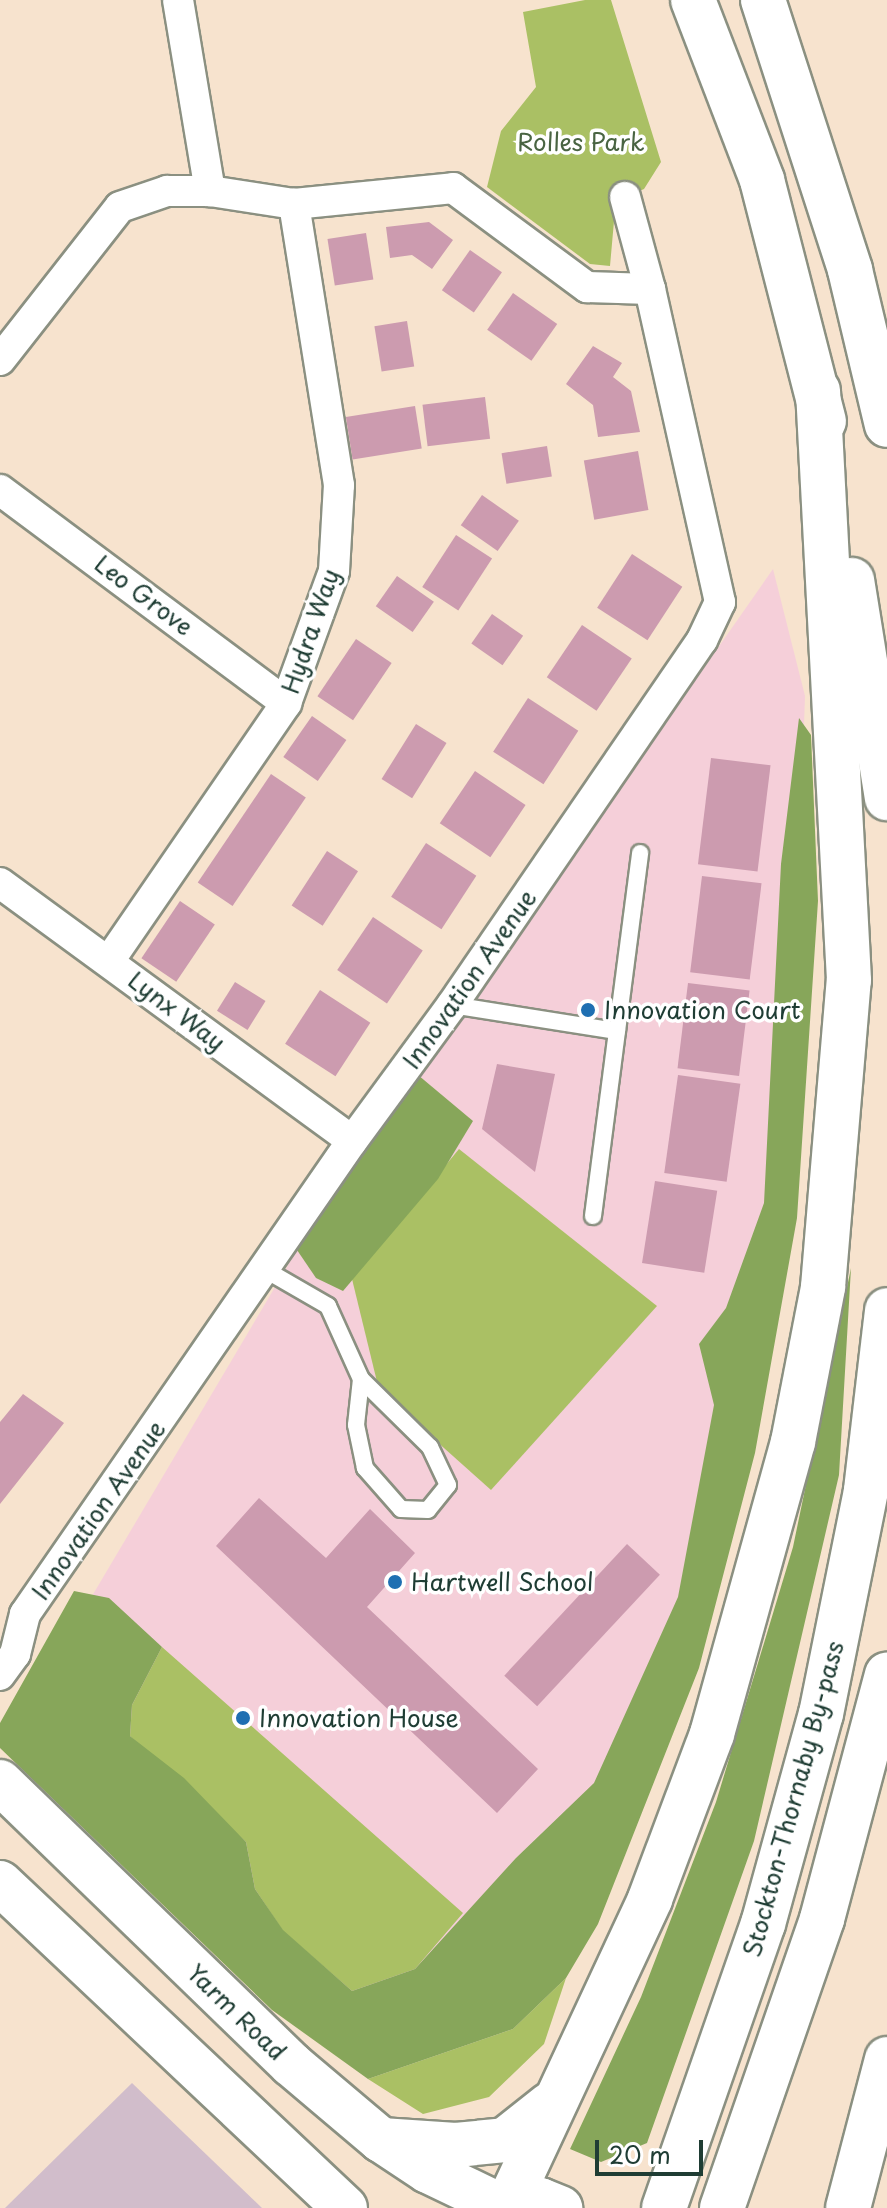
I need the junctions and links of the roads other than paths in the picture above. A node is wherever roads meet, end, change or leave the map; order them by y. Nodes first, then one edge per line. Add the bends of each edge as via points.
1 (178, 0) edge
2 (693, 0) edge
3 (763, 0) edge
4 (210, 191) junction
5 (625, 197) dead end
6 (294, 204) junction
7 (650, 289) junction
8 (0, 360) edge
9 (818, 391) junction
10 (887, 425) edge
11 (0, 490) edge
12 (286, 703) junction
13 (887, 798) edge
14 (640, 853) dead end
15 (4, 894) edge
16 (109, 961) junction
17 (452, 1005) junction
18 (617, 1031) junction
19 (352, 1141) junction
20 (593, 1216) dead end
21 (264, 1269) junction
22 (887, 1310) edge
23 (361, 1379) junction
24 (13, 1617) edge
25 (887, 1674) edge
26 (0, 1675) edge
27 (5, 1779) edge
28 (0, 1883) edge
29 (887, 2059) edge
30 (554, 2101) junction
31 (381, 2140) junction
32 (503, 2205) edge
33 (345, 2208) edge
34 (560, 2208) edge
35 (664, 2208) edge
36 (722, 2208) edge
37 (848, 2208) edge

1 - 4 street
2 - 9 main road via 762,180
3 - 10 main road via 850,270
4 - 6 street
4 - 8 street via 167,191 120,207
5 - 7 street, Innovation Avenue
6 - 7 street via 453,188 587,287
6 - 12 street, Hydra Way via 339,485 334,571
7 - 17 street, Innovation Avenue via 720,602 702,640
9 - 13 main road
9 - 30 main road via 849,980 823,1287 786,1472 712,1734 650,1899
11 - 12 street, Leo Grove
12 - 16 street, Hydra Way
14 - 18 lane
15 - 16 street, Lynx Way
16 - 19 street, Lynx Way
17 - 18 lane
17 - 19 street, Innovation Avenue
18 - 20 lane
19 - 21 street, Innovation Avenue
21 - 23 lane via 328,1306
21 - 24 street, Innovation Avenue
22 - 35 main road, Stockton-Thornaby By-pass via 866,1490 821,1714 763,1924
23 - 23 lane via 430,1447 448,1485 428,1510 401,1509 365,1468 356,1425
24 - 26 street via 15,1654
25 - 36 main road via 826,1906
27 - 31 main road, Yarm Road via 291,2064
28 - 33 main road
29 - 37 main road
30 - 31 main road via 505,2140 456,2145
30 - 32 main road
31 - 32 main road, Yarm Road via 428,2171
32 - 34 main road via 540,2200

